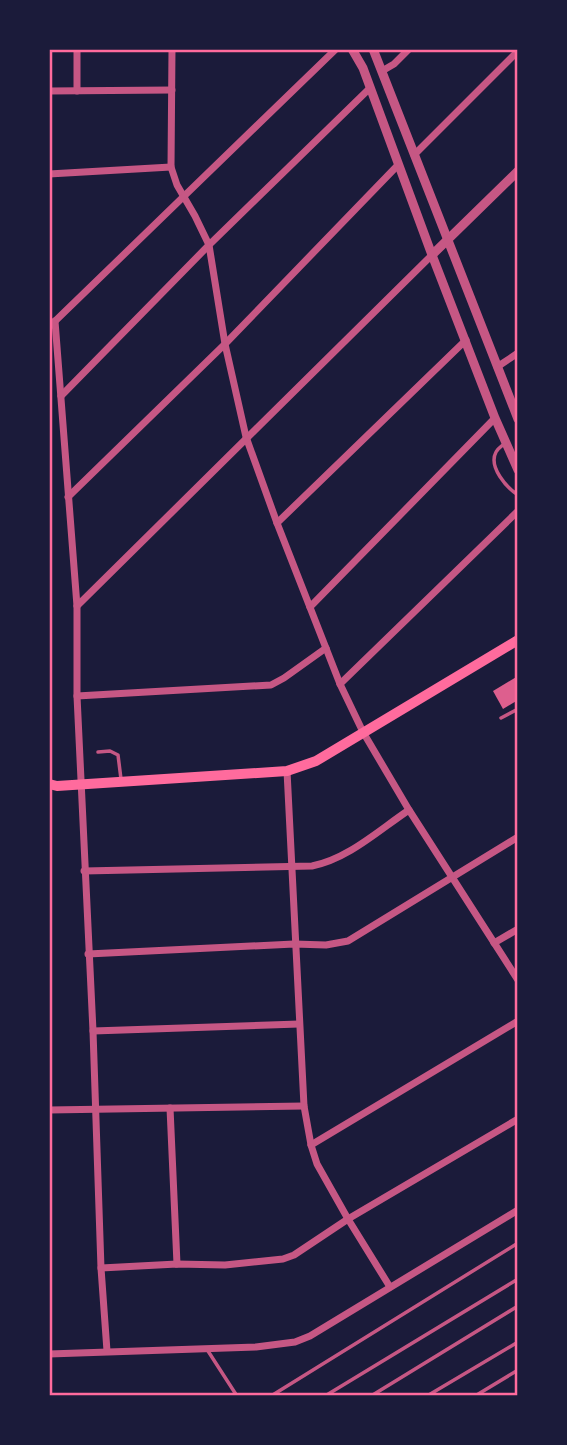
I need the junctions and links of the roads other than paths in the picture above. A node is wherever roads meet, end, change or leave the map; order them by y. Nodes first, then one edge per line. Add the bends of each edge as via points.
1 (77, 49) edge
2 (172, 49) edge
3 (336, 49) edge
4 (352, 49) edge
5 (373, 49) edge
6 (409, 49) edge
7 (518, 51) edge
8 (363, 68) junction
9 (382, 71) junction
10 (370, 88) junction
11 (77, 90) junction
12 (172, 90) junction
13 (49, 91) edge
14 (414, 155) junction
15 (398, 165) junction
16 (171, 167) junction
17 (518, 171) edge
18 (49, 174) edge
19 (184, 198) junction
20 (447, 242) junction
21 (209, 245) junction
22 (432, 255) junction
23 (52, 324) edge
24 (466, 340) junction
25 (225, 344) junction
26 (518, 353) edge
27 (497, 367) junction
28 (61, 396) junction
29 (495, 418) junction
30 (518, 419) edge
31 (246, 437) junction
32 (506, 442) junction
33 (518, 470) edge
34 (518, 495) edge
35 (68, 497) junction
36 (518, 511) edge
37 (277, 523) junction
38 (77, 606) junction
39 (310, 607) junction
40 (518, 640) edge
41 (326, 648) junction
42 (340, 684) junction
43 (77, 696) junction
44 (518, 709) edge
45 (502, 718) dead end
46 (363, 732) junction
47 (97, 752) dead end
48 (287, 771) junction
49 (121, 782) junction
50 (81, 784) junction
51 (52, 786) edge
52 (409, 810) junction
53 (518, 837) edge
54 (292, 868) junction
55 (84, 872) junction
56 (452, 878) junction
57 (518, 929) edge
58 (494, 943) junction
59 (294, 944) junction
60 (88, 954) junction
61 (518, 981) edge
62 (518, 1021) edge
63 (299, 1024) junction
64 (93, 1031) junction
65 (304, 1106) junction
66 (170, 1108) junction
67 (49, 1110) edge
68 (96, 1110) junction
69 (518, 1119) edge
70 (311, 1145) junction
71 (518, 1210) edge
72 (348, 1219) junction
73 (518, 1242) edge
74 (177, 1264) junction
75 (101, 1268) junction
76 (518, 1279) edge
77 (390, 1287) junction
78 (518, 1306) edge
79 (518, 1342) edge
80 (207, 1349) junction
81 (107, 1351) junction
82 (49, 1354) edge
83 (518, 1370) edge
84 (237, 1396) edge
85 (271, 1396) edge
86 (325, 1396) edge
87 (371, 1396) edge
88 (427, 1396) edge
89 (475, 1396) edge

1 - 11 street
2 - 12 street
3 - 19 street
4 - 8 street
5 - 9 street
6 - 9 street
7 - 14 street
8 - 9 street
8 - 10 street
9 - 14 street
10 - 15 street
10 - 21 street
11 - 12 street
11 - 13 street
12 - 16 street
14 - 20 street
15 - 22 street
15 - 25 street
16 - 18 street
16 - 19 street
17 - 20 street
19 - 21 street
19 - 23 street
20 - 22 street
20 - 27 street
21 - 25 street
21 - 28 street
22 - 24 street
22 - 31 street
23 - 28 street
24 - 29 street
24 - 37 street
25 - 31 street
25 - 35 street
26 - 27 street
27 - 30 street
28 - 35 street
29 - 32 street
29 - 39 street
31 - 37 street
31 - 38 street
32 - 33 street
32 - 34 lane via 495,459 499,476
35 - 38 street
36 - 42 street
37 - 39 street
38 - 43 street
39 - 41 street
40 - 46 main road
41 - 42 street
41 - 43 street via 271,685
42 - 46 street
43 - 50 street
44 - 45 lane
46 - 48 main road via 316,761
46 - 52 street
47 - 49 lane via 118,755
48 - 49 main road
48 - 54 street
49 - 50 main road
50 - 51 main road
50 - 55 street
52 - 54 street via 326,863
52 - 56 street
53 - 56 street
54 - 55 street
54 - 59 street
55 - 60 street
56 - 58 street
56 - 59 street via 348,942
57 - 58 street
58 - 61 street
59 - 60 street
59 - 63 street
60 - 64 street
62 - 70 street
63 - 64 street
63 - 65 street
64 - 68 street
65 - 66 street
65 - 70 street
66 - 68 street
66 - 74 street
67 - 68 street
68 - 75 street
69 - 72 street
70 - 72 street
71 - 77 street
72 - 74 street via 283,1259
72 - 77 street
73 - 85 lane
74 - 75 street
75 - 81 street
76 - 86 lane
77 - 80 street via 295,1342
78 - 87 lane
79 - 88 lane
80 - 81 street
80 - 84 lane
81 - 82 street
83 - 89 lane

